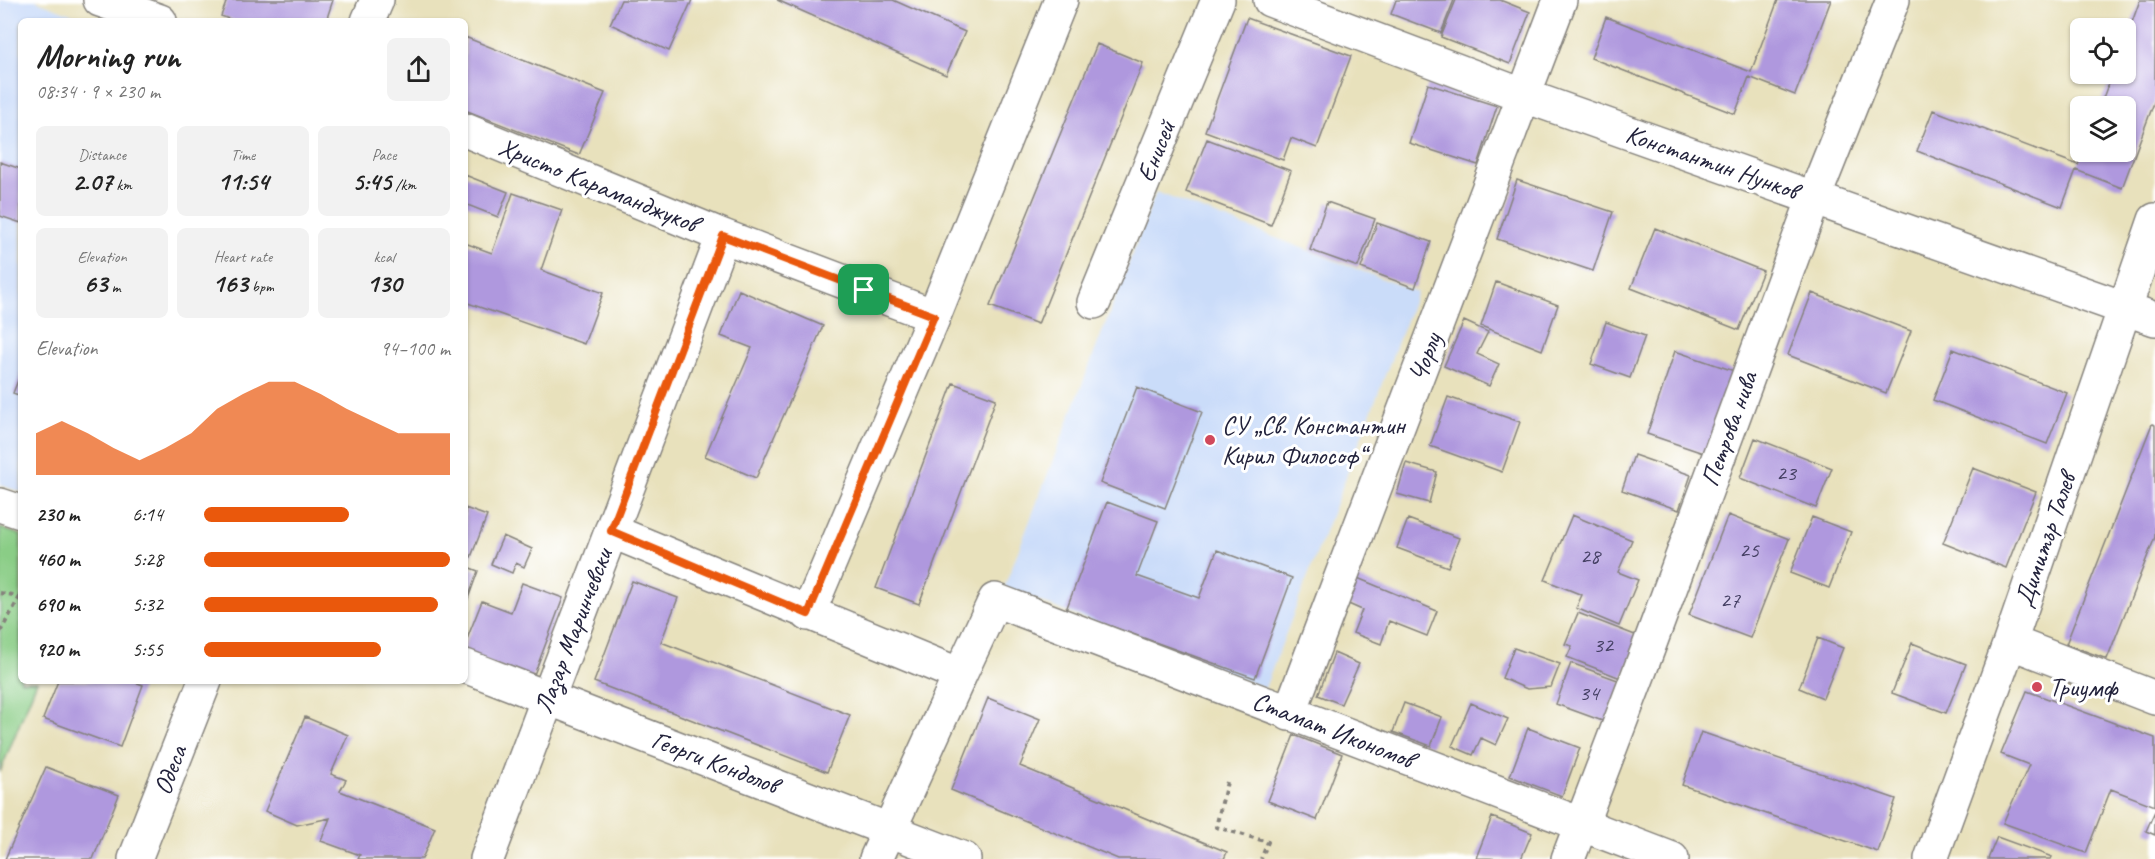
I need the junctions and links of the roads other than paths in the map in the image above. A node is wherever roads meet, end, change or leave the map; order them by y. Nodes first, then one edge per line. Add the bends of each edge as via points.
1 (100, 0) edge
2 (377, 0) edge
3 (1061, 0) edge
4 (1218, 0) edge
5 (1270, 0) edge
6 (1560, 0) edge
7 (1893, 0) edge
8 (151, 18) edge
9 (369, 18) edge
10 (1525, 96) junction
11 (468, 131) edge
12 (1814, 198) junction
13 (2155, 220) edge
14 (723, 236) junction
15 (1094, 302) dead end
16 (2140, 313) edge
17 (934, 316) junction
18 (0, 505) edge
19 (18, 511) edge
20 (611, 531) junction
21 (808, 614) junction
22 (2010, 642) junction
23 (468, 667) edge
24 (960, 675) junction
25 (204, 684) edge
26 (547, 697) junction
27 (2155, 698) edge
28 (1289, 714) junction
29 (1582, 824) junction
30 (889, 829) junction
31 (135, 859) edge
32 (487, 859) edge
33 (876, 859) edge
34 (964, 859) edge
35 (1568, 859) edge
36 (1672, 859) edge
37 (1931, 859) edge

1 - 8 street
2 - 9 street
3 - 17 street
4 - 15 street, Енисей
5 - 10 street, Константин Нунков
6 - 10 street, Чорлу
7 - 12 street, Петрова нива
10 - 12 street, Константин Нунков
10 - 28 street, Чорлу
11 - 14 street, Христо Караманджуков
12 - 16 street, Константин Нунков
12 - 29 street, Петрова нива
13 - 16 street, Димитър Талев
14 - 17 street, Христо Караманджуков
14 - 20 street, Лазар Маринчевски
16 - 22 street, Димитър Талев
17 - 21 street
18 - 19 street
20 - 21 street
20 - 26 street, Лазар Маринчевски
21 - 24 street
22 - 27 street
22 - 37 street, Димитър Талев
23 - 26 street, Георги Кондолов
24 - 28 street, Стамат Икономов via 995,600
24 - 30 street
25 - 31 street, Одеса
26 - 30 street, Георги Кондолов
26 - 32 street, Лазар Маринчевски
28 - 29 street, Стамат Икономов
29 - 35 street, Петрова нива
29 - 36 street, Стамат Икономов
30 - 33 street
30 - 34 street, Георги Кондолов

